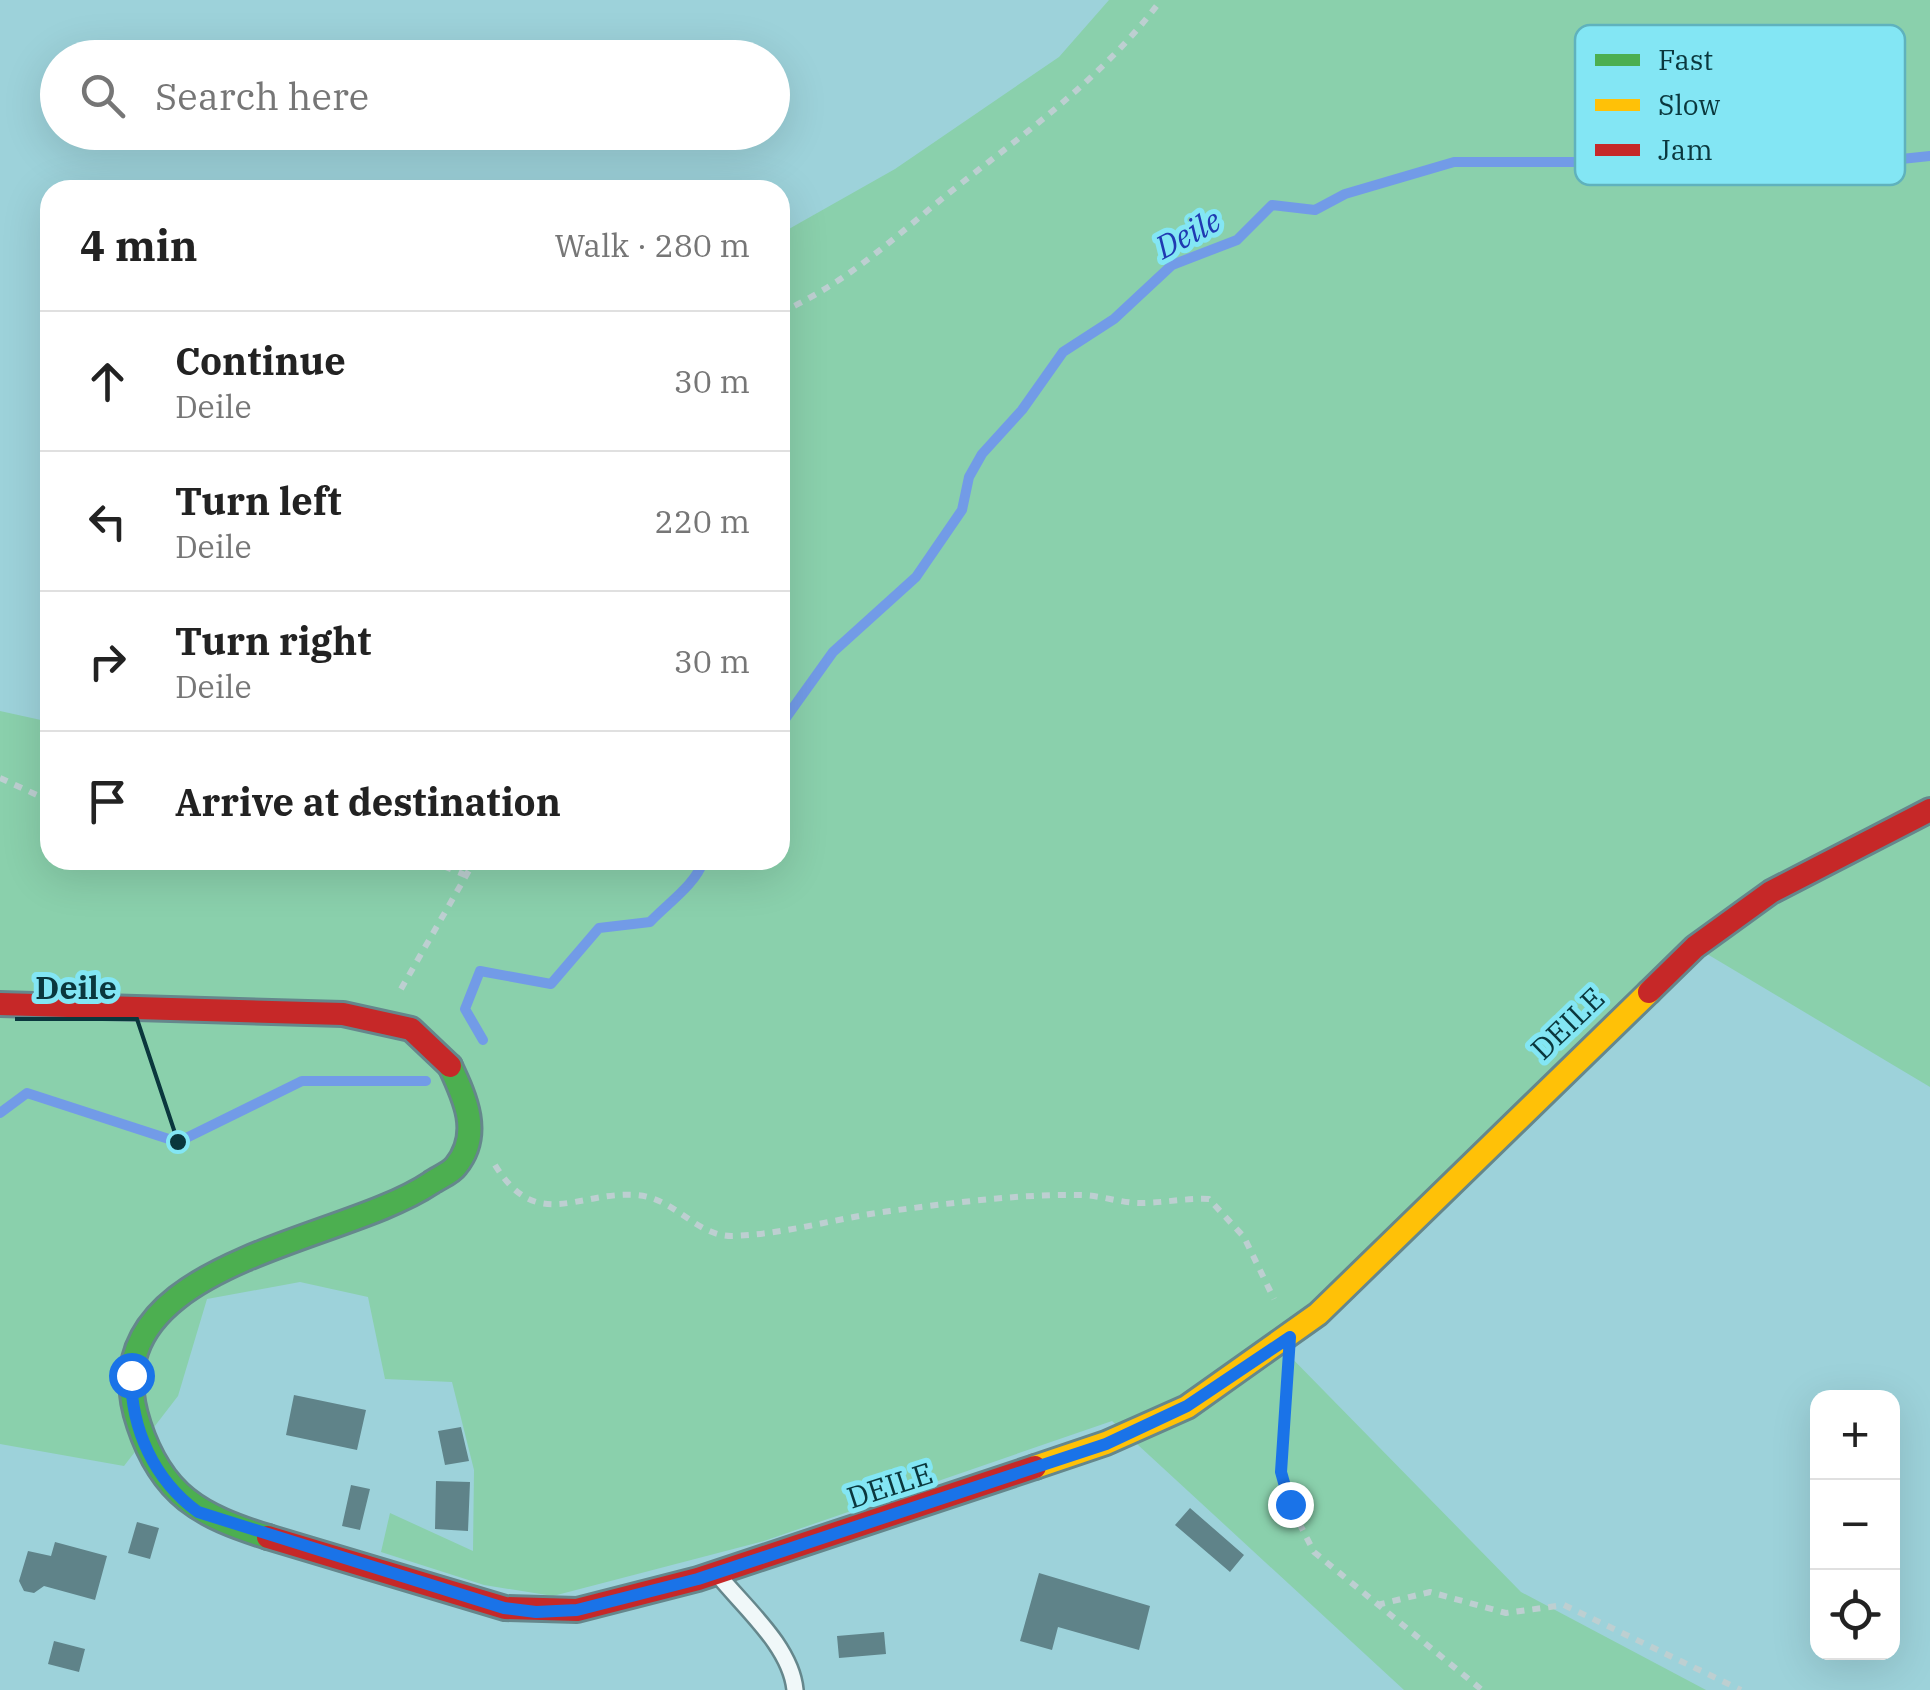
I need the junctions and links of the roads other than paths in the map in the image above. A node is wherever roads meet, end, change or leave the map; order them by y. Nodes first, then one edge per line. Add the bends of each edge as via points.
1 (1930, 810) edge
2 (0, 1004) edge
3 (716, 1573) junction
4 (795, 1690) edge

1 - 3 street, DEILE via 1771,892 1694,946 1290,1337 1198,1400 1136,1432
2 - 3 street, DEILE via 344,1014 387,1021 432,1044 458,1075 470,1132 465,1152 445,1177 188,1285 159,1309 139,1342 131,1375 140,1432 158,1472 184,1502 219,1522 504,1608 577,1610
3 - 4 lane via 779,1649

